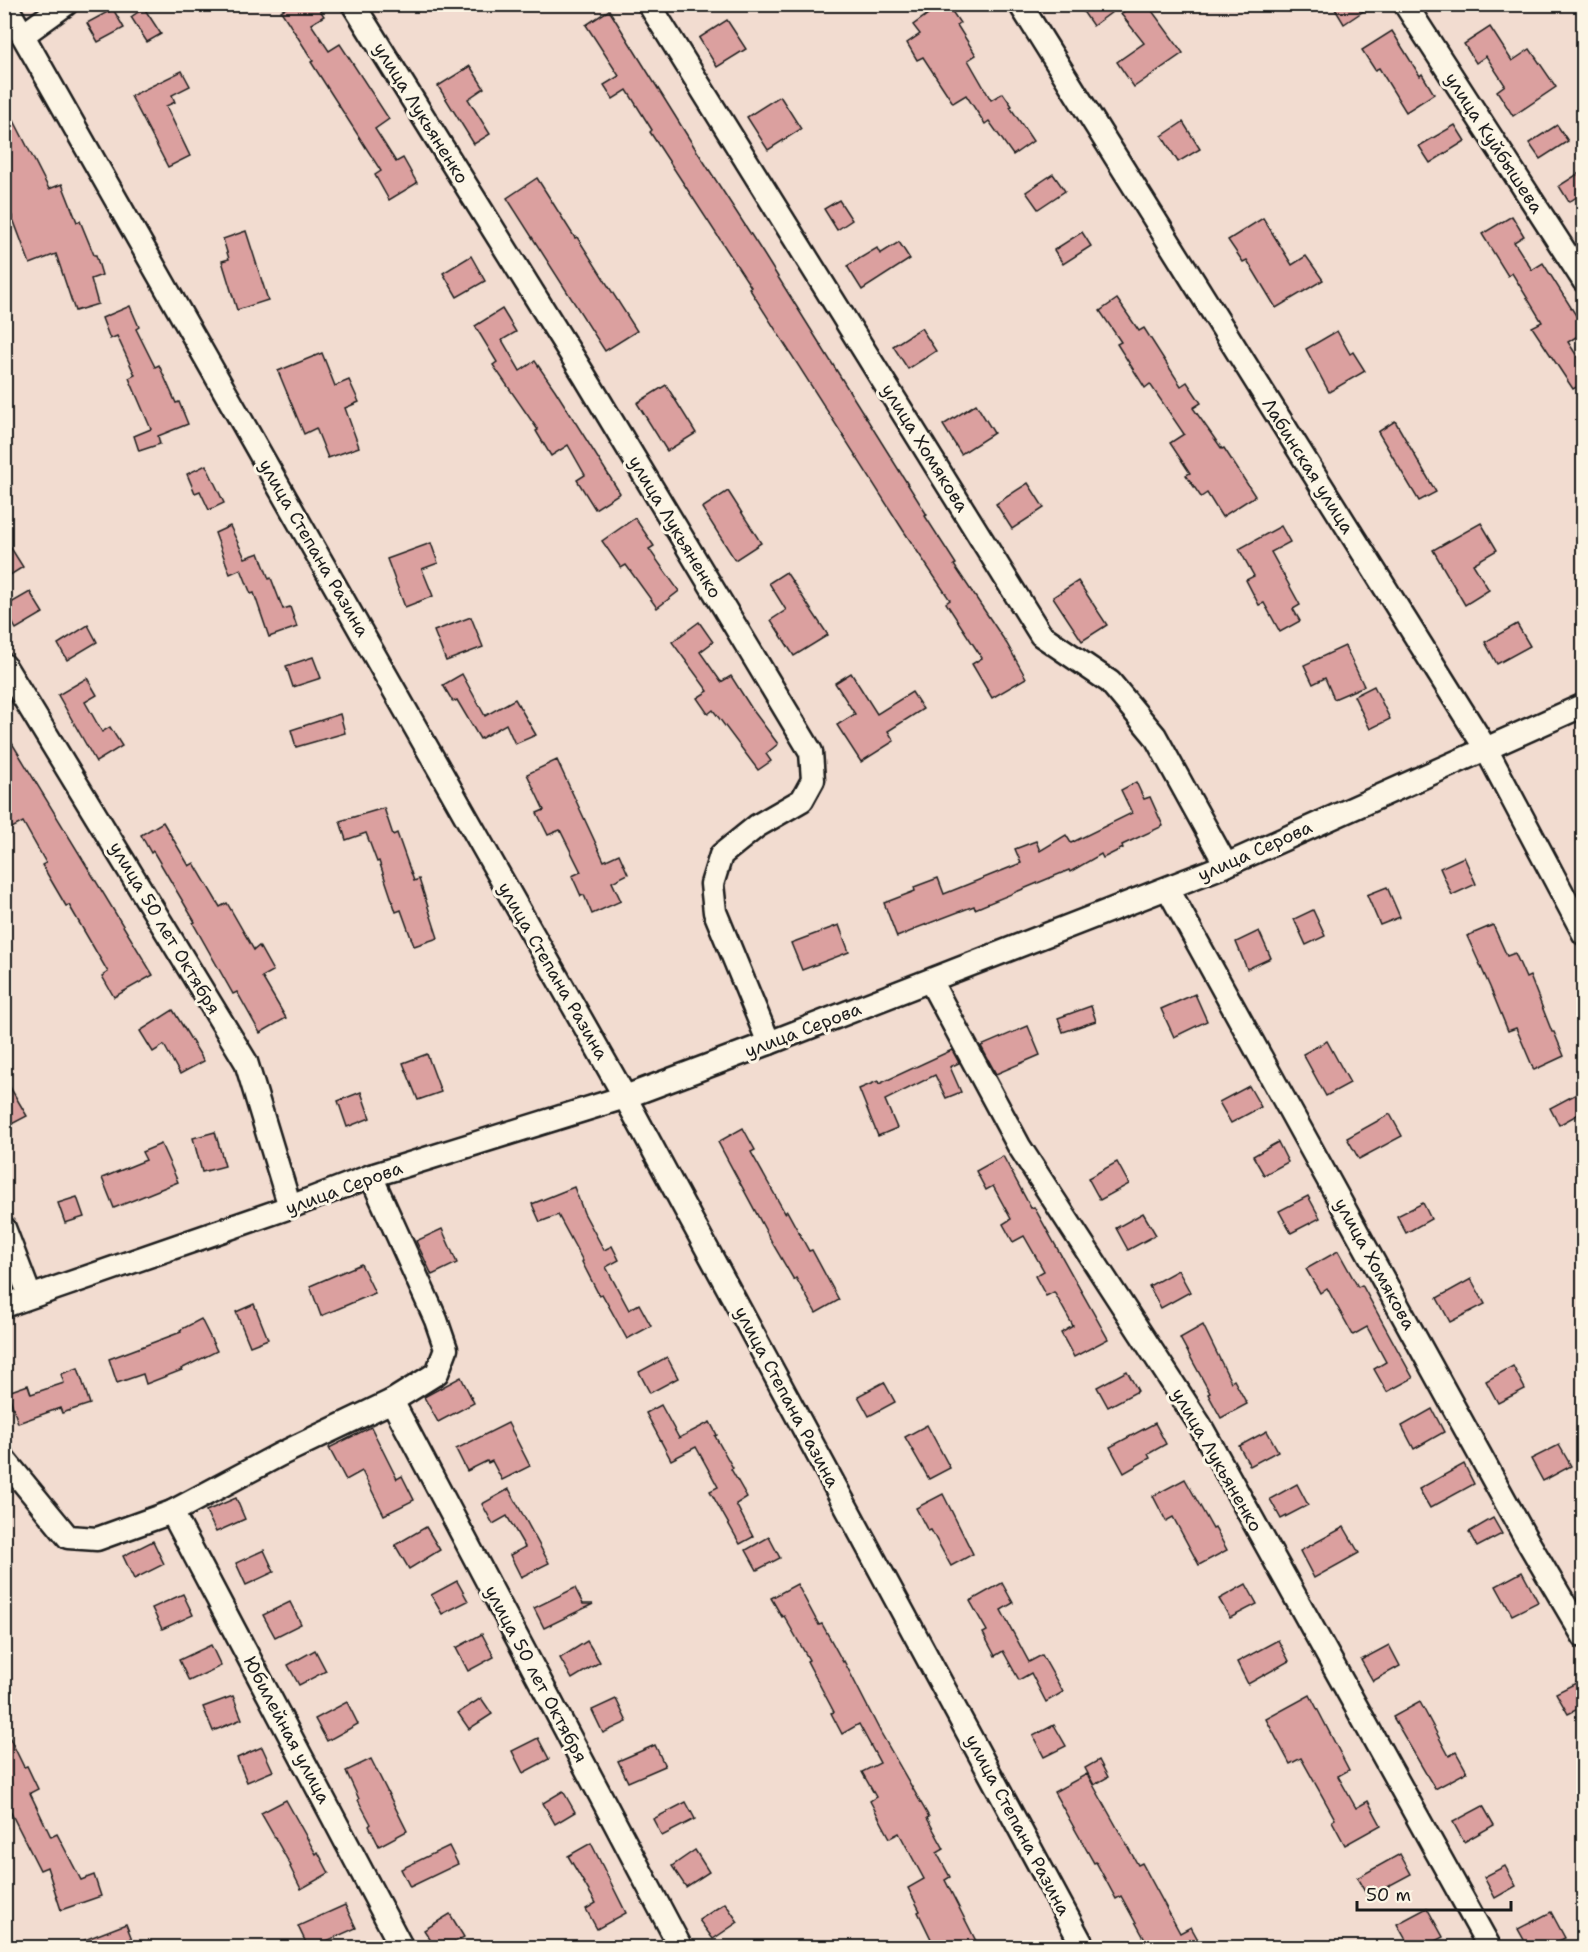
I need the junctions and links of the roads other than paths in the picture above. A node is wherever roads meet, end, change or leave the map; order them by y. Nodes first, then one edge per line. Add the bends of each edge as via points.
1 (5, 4) edge
2 (66, 4) edge
3 (353, 4) edge
4 (650, 4) edge
5 (1020, 4) edge
6 (1405, 4) edge
7 (23, 35) junction
8 (1584, 281) edge
9 (4, 665) edge
10 (1584, 705) edge
11 (1485, 750) junction
12 (1226, 865) junction
13 (1168, 889) junction
14 (1584, 934) edge
15 (931, 981) junction
16 (768, 1043) junction
17 (625, 1097) junction
18 (371, 1176) junction
19 (290, 1207) junction
20 (4, 1228) edge
21 (30, 1296) junction
22 (4, 1306) edge
23 (392, 1401) junction
24 (4, 1459) edge
25 (171, 1512) junction
26 (1584, 1637) edge
27 (402, 1947) edge
28 (681, 1947) edge
29 (1084, 1947) edge
30 (1490, 1947) edge

1 - 7 street, улица Степана Разина
2 - 7 street
3 - 16 street, улица Лукьяненко via 811,752 813,780 802,800 757,826 721,855 712,884 715,912
4 - 12 street, улица Хомякова via 1041,635 1110,682 1155,736
5 - 11 street, Лабинская улица
6 - 8 street, улица Куйбышева
7 - 17 street, улица Степана Разина
9 - 19 street, улица 50 лет Октября via 246,1062
10 - 11 street, улица Серова
11 - 12 street, улица Серова
11 - 14 street, Лабинская улица
12 - 13 street, улица Серова
13 - 15 street, улица Серова
13 - 26 street, улица Хомякова
15 - 16 street, улица Серова
15 - 30 street, улица Лукьяненко via 1019,1146 1200,1425
16 - 17 street, улица Серова
17 - 18 street, улица Серова
17 - 29 street, улица Степана Разина
18 - 19 street, улица Серова
18 - 23 street via 446,1349 437,1373
19 - 21 street, улица Серова
20 - 21 street
21 - 22 street, улица Серова
23 - 25 street
23 - 28 street, улица 50 лет Октября
24 - 25 street via 68,1537 97,1539
25 - 27 street, Юбилейная улица

